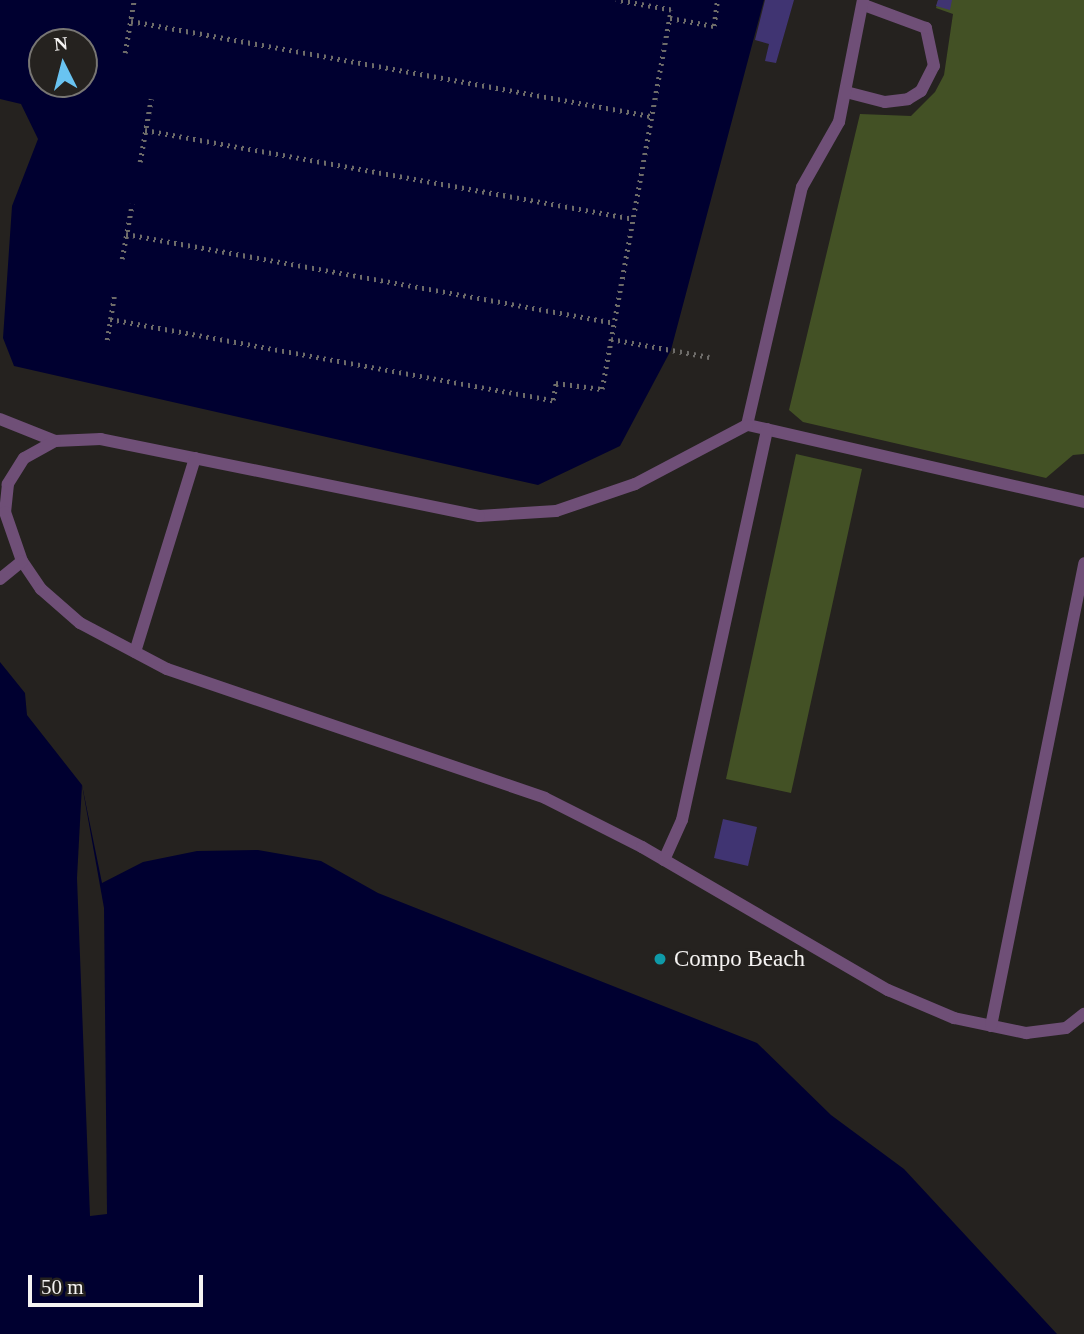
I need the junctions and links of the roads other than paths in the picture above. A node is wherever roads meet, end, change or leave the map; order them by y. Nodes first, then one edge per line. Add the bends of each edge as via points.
1 (865, 3) edge
2 (846, 92) junction
3 (0, 419) edge
4 (747, 425) junction
5 (767, 429) junction
6 (55, 441) junction
7 (195, 458) junction
8 (1084, 502) edge
9 (22, 561) junction
10 (1084, 563) edge
11 (0, 579) edge
12 (135, 652) junction
13 (664, 860) junction
14 (1084, 1014) edge
15 (991, 1026) junction

1 - 2 lane
1 - 2 lane via 926,28 934,66 921,91 908,99 885,102
2 - 4 lane via 839,122 813,156 802,187
3 - 6 lane
4 - 5 lane
4 - 7 lane via 635,484 556,511 479,516
5 - 8 lane
5 - 13 lane via 682,820
6 - 7 lane via 101,439
6 - 9 lane via 24,458 8,484 5,512
7 - 12 lane
9 - 11 lane
9 - 12 lane via 80,623
10 - 15 lane
12 - 13 lane via 299,718 545,798
13 - 15 lane via 888,990
14 - 15 lane via 1066,1028 1026,1033

